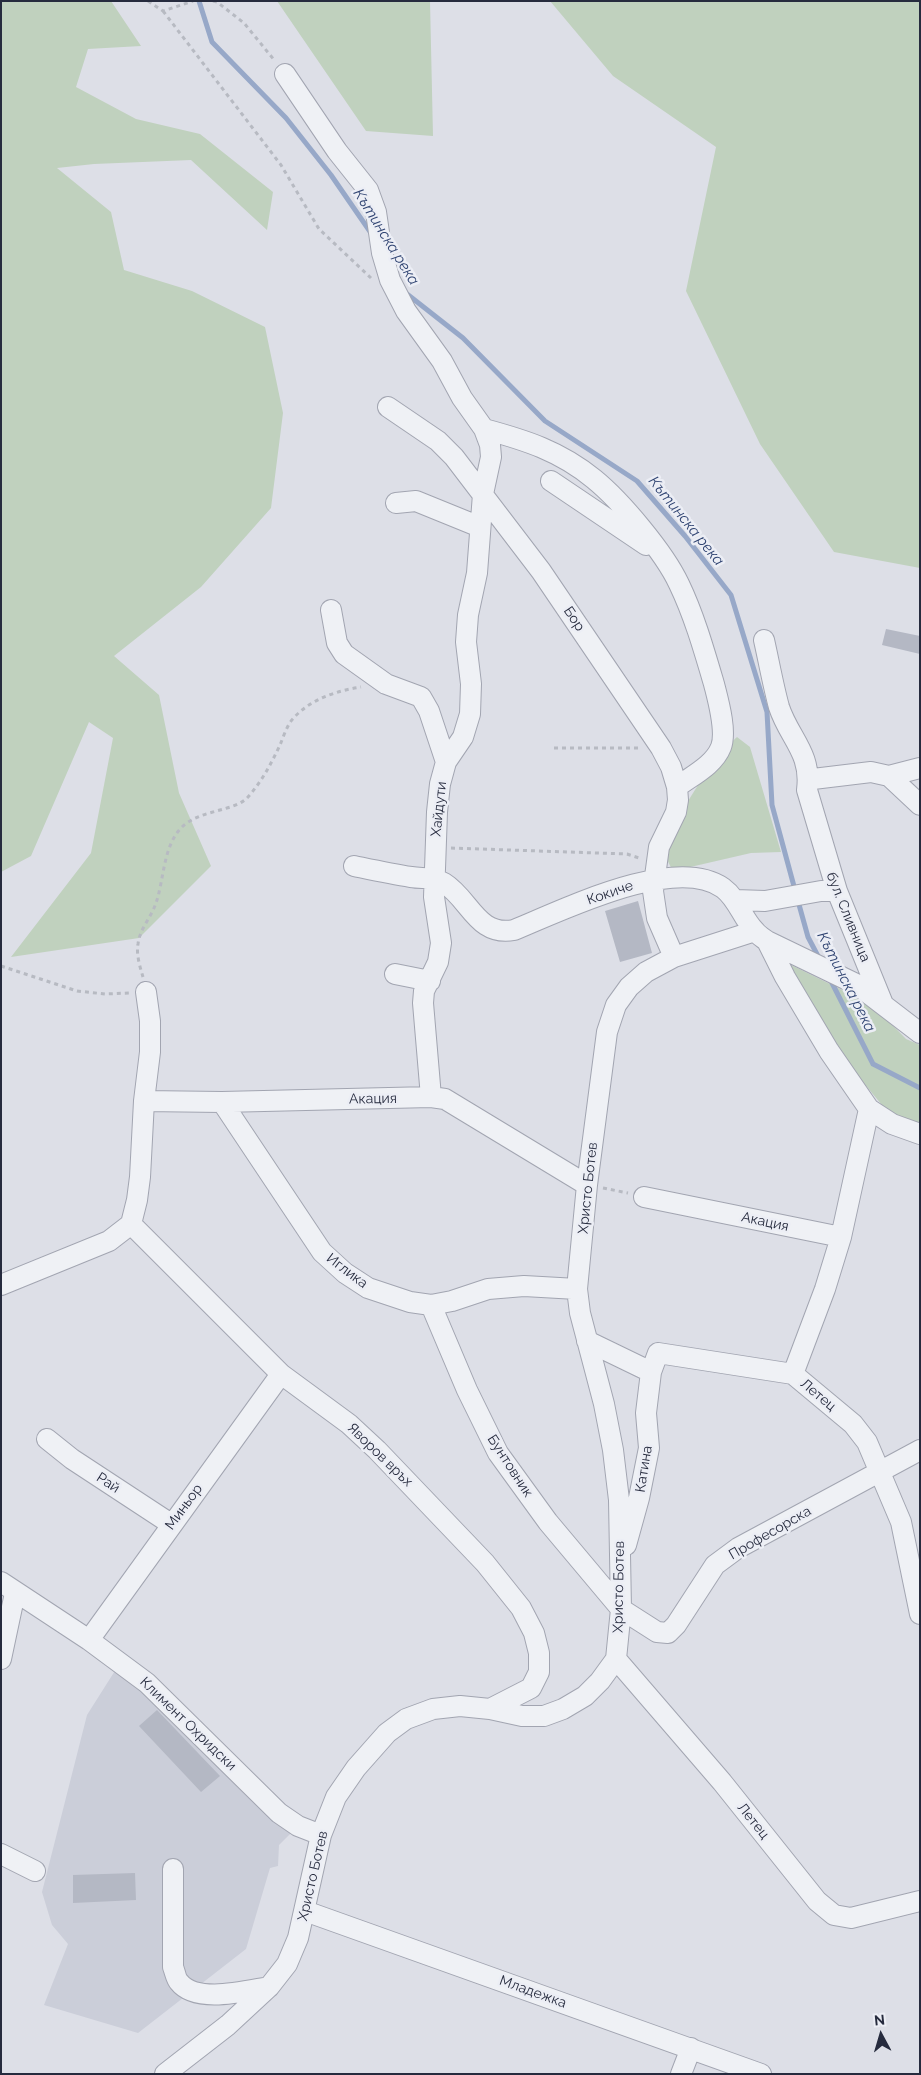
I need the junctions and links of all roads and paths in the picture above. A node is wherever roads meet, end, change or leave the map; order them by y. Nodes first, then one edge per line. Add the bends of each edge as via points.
1 (148, 1) edge
2 (193, 1) edge
3 (214, 1) edge
4 (163, 11) junction
5 (285, 74) joint
6 (377, 284) dead end
7 (388, 407) dead end
8 (484, 429) junction
9 (551, 481) dead end
10 (483, 494) junction
11 (396, 503) dead end
12 (480, 527) junction
13 (662, 556) junction
14 (331, 610) dead end
15 (764, 640) dead end
16 (386, 684) junction
17 (554, 748) dead end
18 (661, 748) junction
19 (446, 762) junction
20 (920, 768) edge
21 (889, 776) junction
22 (808, 783) junction
23 (677, 787) junction
24 (920, 805) edge
25 (436, 847) junction
26 (354, 866) dead end
27 (656, 871) junction
28 (434, 878) junction
29 (829, 891) junction
30 (735, 900) junction
31 (769, 941) junction
32 (674, 957) junction
33 (1, 966) edge
34 (395, 974) dead end
35 (430, 981) junction
36 (146, 992) junction
37 (884, 1006) junction
38 (920, 1033) edge
39 (431, 1097) junction
40 (144, 1101) junction
41 (222, 1102) junction
42 (869, 1109) junction
43 (920, 1134) edge
44 (587, 1185) junction
45 (644, 1197) joint
46 (131, 1224) junction
47 (841, 1237) junction
48 (1, 1285) edge
49 (577, 1289) junction
50 (431, 1305) junction
51 (587, 1341) junction
52 (651, 1372) junction
53 (281, 1374) junction
54 (793, 1374) junction
55 (46, 1440) dead end
56 (920, 1450) edge
57 (881, 1472) junction
58 (171, 1524) junction
59 (620, 1563) junction
60 (8, 1587) edge
61 (621, 1609) junction
62 (920, 1614) edge
63 (88, 1640) junction
64 (1, 1659) edge
65 (616, 1659) junction
66 (490, 1709) junction
67 (321, 1835) junction
68 (1, 1854) edge
69 (173, 1869) dead end
70 (35, 1872) dead end
71 (920, 1901) edge
72 (305, 1911) junction
73 (269, 1987) junction
74 (691, 2048) junction
75 (165, 2074) edge
76 (681, 2074) edge
77 (761, 2074) edge

1 - 4 path
2 - 4 path
3 - 5 path via 244,23
4 - 6 path via 282,165 319,229
5 - 8 street, Хайдути via 337,151 368,190 376,212 390,280 406,311
7 - 10 street via 438,441
8 - 10 street, Хайдути via 491,458
8 - 13 street via 530,442 561,456 594,479 634,519
9 - 13 street
10 - 12 street, Хайдути
10 - 18 street, Бор via 541,571
11 - 12 street via 416,501
12 - 19 street, Хайдути via 477,573 466,642 471,684 470,714 463,737
13 - 23 street via 679,583 702,643 722,721 722,744 715,759
14 - 16 street via 337,643 344,654
15 - 22 street, бул. Сливница via 780,709 804,754
16 - 19 street via 421,697
16 - 36 path via 331,694 309,705 290,722 263,779 246,799 199,815 180,829 171,847 154,909 141,930 137,946
17 - 18 path
18 - 23 street, Бор
19 - 25 street, Хайдути via 440,784
20 - 21 street
21 - 22 street via 871,772 850,773 813,779
21 - 24 street
22 - 29 street, бул. Сливница via 806,790
23 - 27 street, Бор via 676,812 659,847
25 - 27 path via 628,854
25 - 28 street, Хайдути
26 - 28 street
27 - 28 street, Кокиче via 628,886 502,932 492,929 447,885
27 - 30 street, Кокиче via 714,883
27 - 32 street, Бор via 653,891 657,918
28 - 35 street, Хайдути via 441,943
29 - 30 street via 778,899
29 - 37 street, бул. Сливница
30 - 31 street, Кокиче
31 - 32 street, Христо Ботев
31 - 37 street via 856,984
31 - 42 street via 785,977 829,1051
32 - 44 street, Христо Ботев via 646,972 616,1005 607,1032
33 - 36 path via 77,991 105,994
34 - 35 street
35 - 39 street, Хайдути via 424,991 423,1003
36 - 40 street via 150,1052
37 - 38 street
39 - 41 street, Акация
39 - 44 street, Акация via 445,1099
40 - 41 street, Акация
40 - 46 street via 140,1177
41 - 50 street, Иглика via 322,1252 368,1288 410,1302
42 - 43 street via 892,1124
42 - 47 street, Летец
44 - 45 path
44 - 49 street, Христо Ботев
45 - 47 street, Акация
46 - 48 street via 109,1241
46 - 53 street, Яворов връх
47 - 54 street, Летец
49 - 50 street, Иглика via 524,1286 488,1289
49 - 51 street, Христо Ботев
50 - 61 street, Бунтовник via 498,1453 548,1522
51 - 52 street
51 - 59 street, Христо Ботев via 613,1450 619,1500
52 - 54 street, Катина via 658,1353
52 - 59 street, Катина via 646,1413 649,1448 639,1498
53 - 58 street, Миньор
53 - 66 street, Яворов връх via 349,1424 377,1450 486,1563 521,1608 534,1633 539,1672 531,1688
54 - 57 street, Летец via 853,1424 867,1442
55 - 58 street, Рай
56 - 57 street, Професорска
57 - 61 street, Професорска via 752,1541 715,1565 676,1625 668,1632 657,1632
57 - 62 street, Летец via 901,1522
58 - 63 street, Миньор
59 - 61 street, Христо Ботев
60 - 63 street, Климент Охридски
60 - 64 street
61 - 65 street, Христо Ботев
63 - 67 street, Климент Охридски via 147,1682 279,1813 298,1826
65 - 66 street, Христо Ботев via 585,1696 563,1709 544,1716 522,1716
65 - 71 street, Летец via 722,1782 818,1901 834,1915 851,1918
66 - 67 street, Христо Ботев via 460,1706 433,1709 406,1719 387,1734 356,1768 336,1797
67 - 72 street, Христо Ботев
68 - 70 street
69 - 73 street via 173,1968 179,1982 190,1990 208,1994
72 - 73 street, Христо Ботев via 287,1964
72 - 74 street, Младежка
73 - 75 street, Христо Ботев via 228,2026
74 - 76 street
74 - 77 street, Младежка

